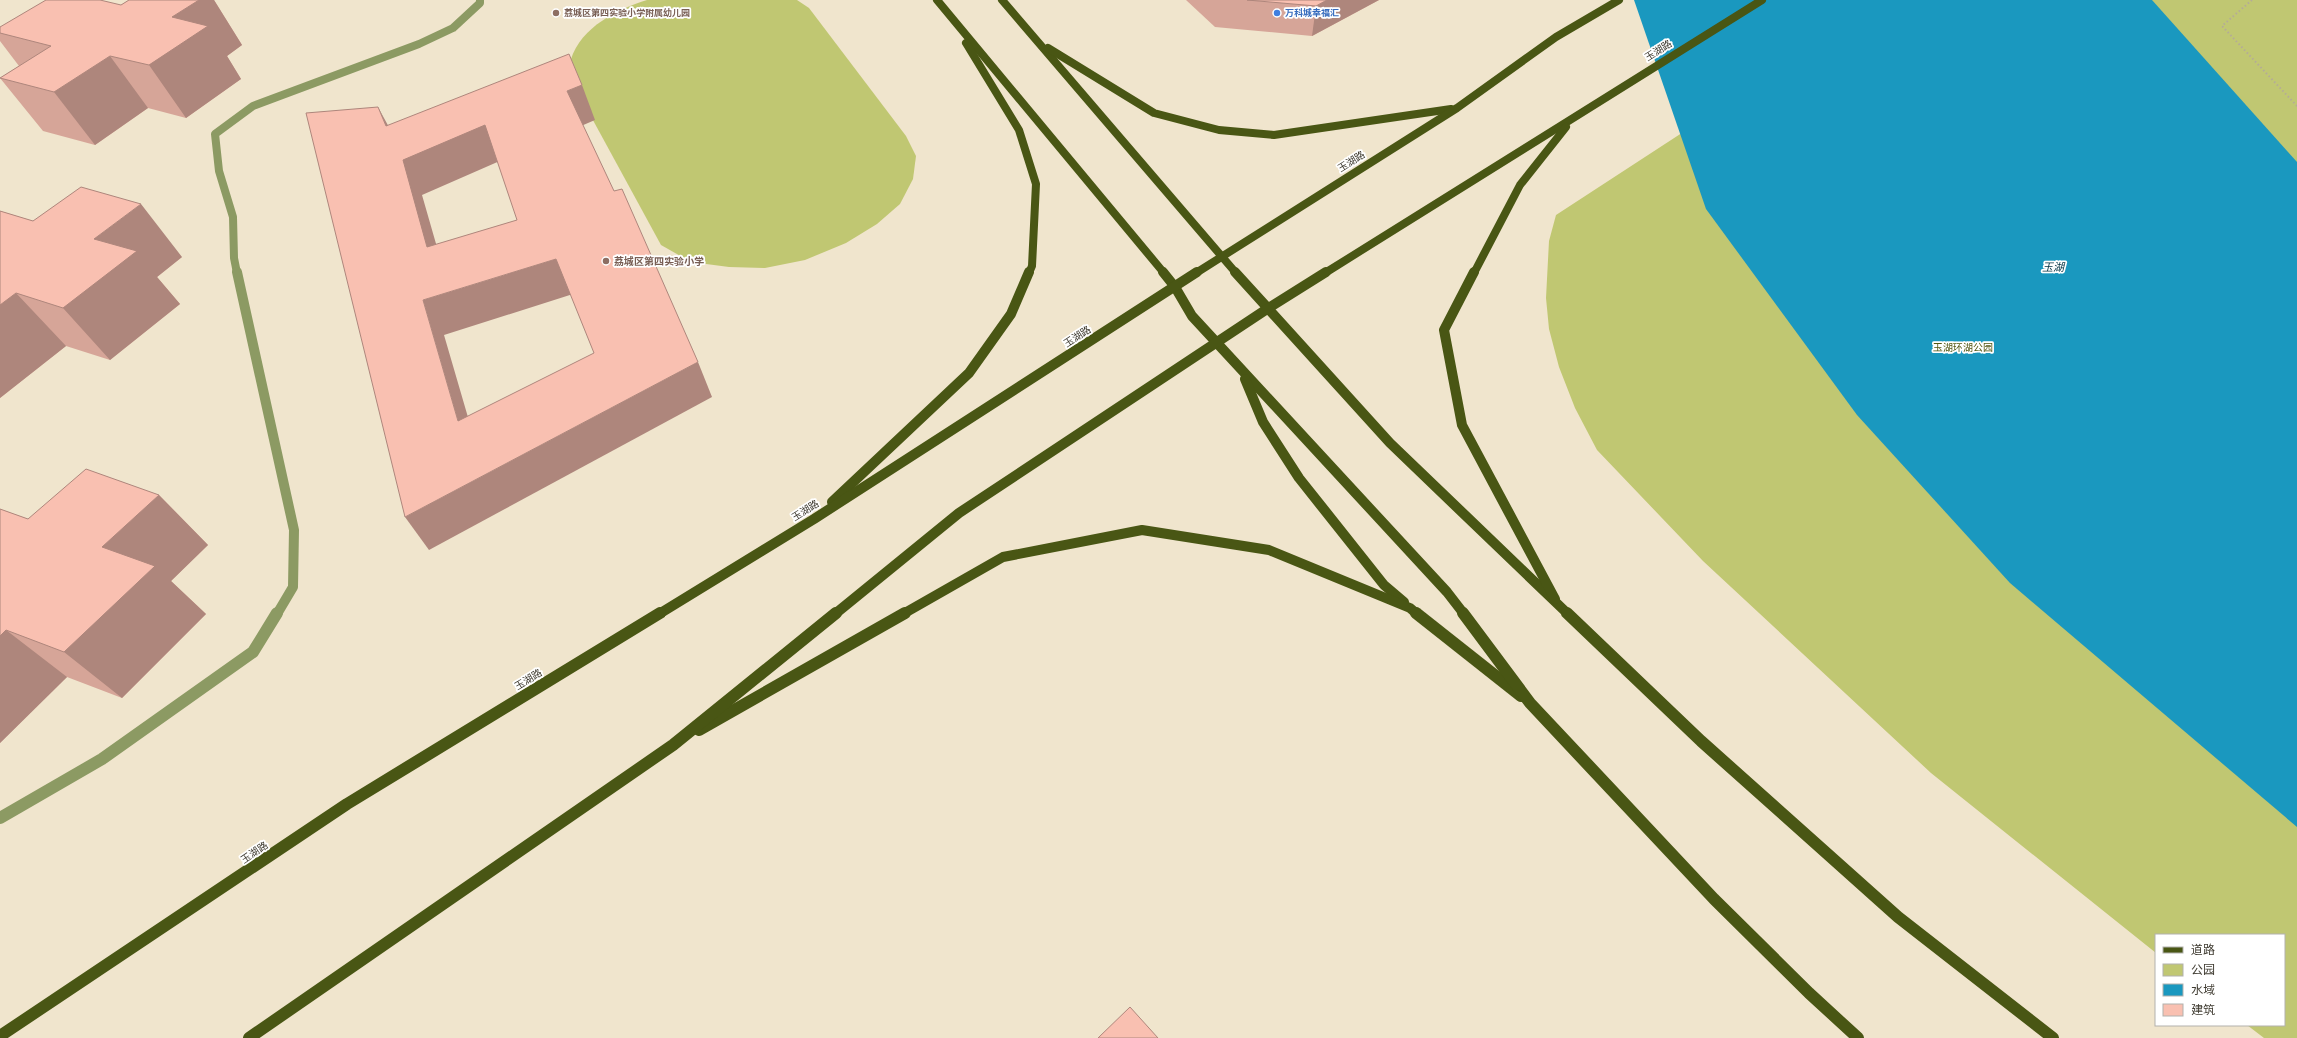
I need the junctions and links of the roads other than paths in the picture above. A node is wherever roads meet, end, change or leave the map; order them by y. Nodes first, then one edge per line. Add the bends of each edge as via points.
1 (480, 0) edge
2 (937, 0) edge
3 (1002, 0) edge
4 (1619, 0) edge
5 (1762, 0) edge
6 (949, 14) junction
7 (1040, 44) junction
8 (1457, 108) junction
9 (1571, 121) junction
10 (1221, 256) junction
11 (1175, 287) junction
12 (1267, 309) junction
13 (1217, 344) junction
14 (1242, 372) junction
15 (814, 519) junction
16 (1410, 608) junction
17 (1560, 608) junction
18 (1530, 703) junction
19 (673, 745) junction
20 (0, 818) edge
21 (0, 1036) edge
22 (249, 1038) edge
23 (1858, 1038) edge
24 (2053, 1038) edge

1 - 20 lane via 480,3 453,28 419,44 254,106 215,134 219,171 233,217 234,258 294,530 292,587 253,652 102,759
2 - 6 main road
3 - 7 main road
4 - 8 main road, 玉湖路 via 1556,37
5 - 9 main road, 玉湖路
6 - 11 main road
6 - 15 main road via 1019,130 1036,184 1032,266 1011,314 969,373
7 - 8 main road via 1154,113 1219,130 1274,135
7 - 10 main road
8 - 10 main road, 玉湖路
9 - 12 main road, 玉湖路
9 - 17 main road via 1520,185 1444,330 1462,425
10 - 11 main road, 玉湖路
10 - 12 main road
11 - 13 main road via 1192,316
11 - 15 main road, 玉湖路
12 - 13 main road, 玉湖路
12 - 17 main road via 1390,443
13 - 14 main road
13 - 19 main road, 玉湖路 via 959,513
14 - 16 main road via 1263,422 1299,478 1384,585
14 - 18 main road via 1447,592
15 - 21 main road, 玉湖路 via 347,804
16 - 18 main road
16 - 19 main road via 1269,550 1142,530 1003,557
17 - 24 main road via 1701,741 1898,917
18 - 23 main road via 1714,898
19 - 22 main road, 玉湖路

